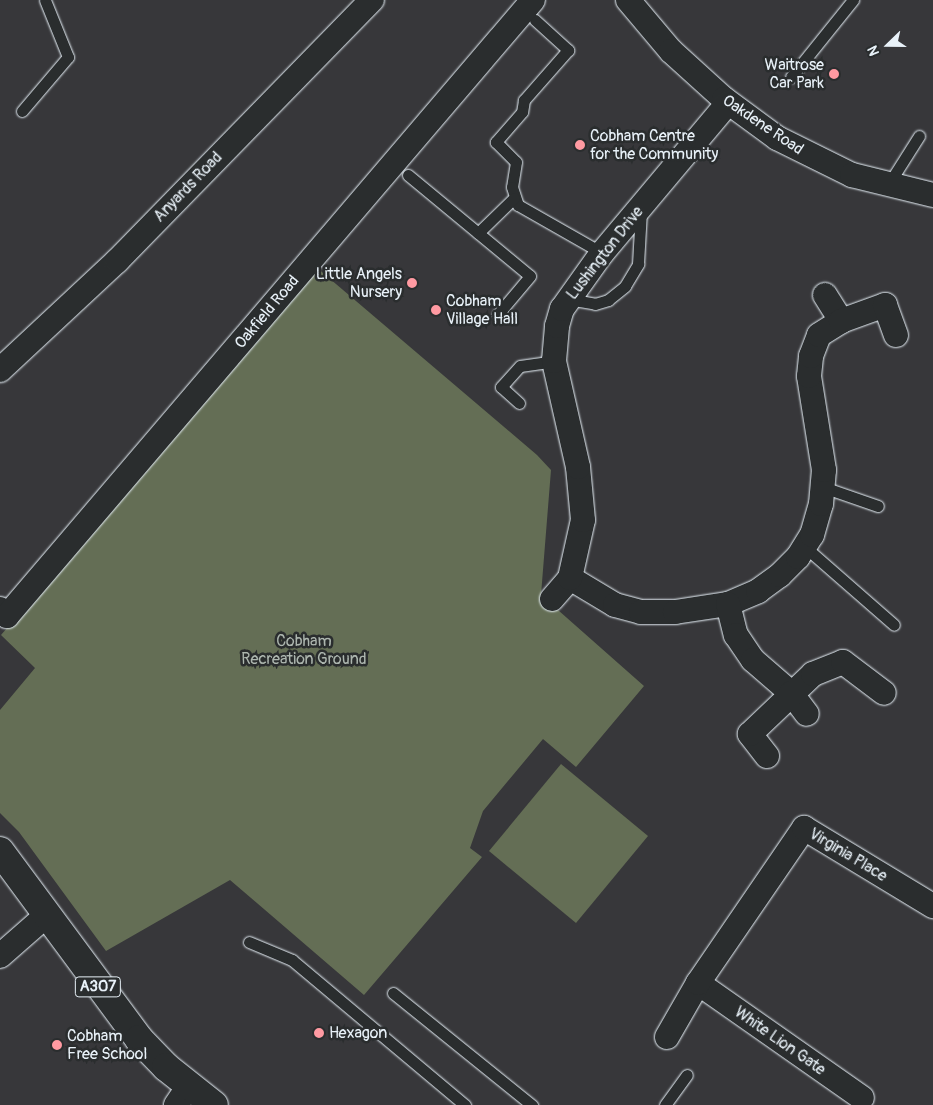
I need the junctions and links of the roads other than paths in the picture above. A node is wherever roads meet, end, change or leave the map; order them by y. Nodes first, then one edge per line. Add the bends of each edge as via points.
1 (45, 0) edge
2 (372, 0) edge
3 (628, 0) edge
4 (853, 0) edge
5 (534, 10) edge
6 (790, 77) dead end
7 (728, 102) junction
8 (22, 110) dead end
9 (919, 136) dead end
10 (408, 175) dead end
11 (888, 185) junction
12 (933, 195) edge
13 (514, 198) junction
14 (641, 207) junction
15 (478, 233) junction
16 (602, 253) junction
17 (825, 295) dead end
18 (568, 299) junction
19 (498, 314) dead end
20 (841, 321) junction
21 (896, 335) dead end
22 (554, 361) junction
23 (0, 370) edge
24 (519, 403) dead end
25 (823, 487) junction
26 (878, 506) dead end
27 (805, 547) junction
28 (570, 578) junction
29 (552, 599) dead end
30 (728, 604) junction
31 (0, 609) edge
32 (894, 625) dead end
33 (791, 693) junction
34 (884, 693) dead end
35 (807, 714) dead end
36 (767, 756) dead end
37 (4, 865) edge
38 (933, 906) edge
39 (48, 914) junction
40 (249, 942) dead end
41 (0, 956) edge
42 (698, 984) junction
43 (393, 993) dead end
44 (667, 1037) dead end
45 (687, 1075) dead end
46 (182, 1095) edge
47 (862, 1098) dead end
48 (214, 1105) edge
49 (465, 1105) edge
50 (532, 1105) edge
51 (665, 1105) edge

1 - 8 lane via 68,57
2 - 23 street, Anyards Road via 117,261
3 - 7 street, Oakdene Road via 671,51
4 - 6 lane
5 - 13 lane via 568,50 524,100 522,112 496,142 516,162 512,187
5 - 31 street, Oakfield Road via 8,616
7 - 11 street, Oakdene Road via 802,153 838,170
7 - 14 street, Lushington Drive
9 - 11 lane
10 - 15 lane
11 - 12 street, Oakdene Road
13 - 15 lane
13 - 16 lane via 524,210
14 - 16 street, Lushington Drive
14 - 18 lane via 638,264 625,286 608,300 595,304
15 - 19 lane via 530,276
16 - 18 street, Lushington Drive
17 - 20 street
18 - 22 street, Lushington Drive via 557,326
20 - 21 street via 885,305
20 - 25 street via 819,335 811,356 809,376 820,434
22 - 24 lane via 520,366 501,387
22 - 28 street, Lushington Drive via 582,497 581,540
25 - 26 lane
25 - 27 street via 812,535
27 - 30 street via 780,576 758,591
27 - 32 lane
28 - 29 street, Lushington Drive
28 - 30 street via 601,599 641,612 675,612
30 - 33 street via 736,635 754,660
33 - 34 street via 813,674 844,662
33 - 35 street
33 - 36 street via 750,734
37 - 39 main road, A307
38 - 42 street, Virginia Place via 804,828
39 - 41 street
39 - 46 main road, A307 via 120,1016 166,1066
40 - 49 lane via 292,960
42 - 44 street
42 - 47 street, White Lion Gate
43 - 50 lane
45 - 51 lane
46 - 48 main road, A307

